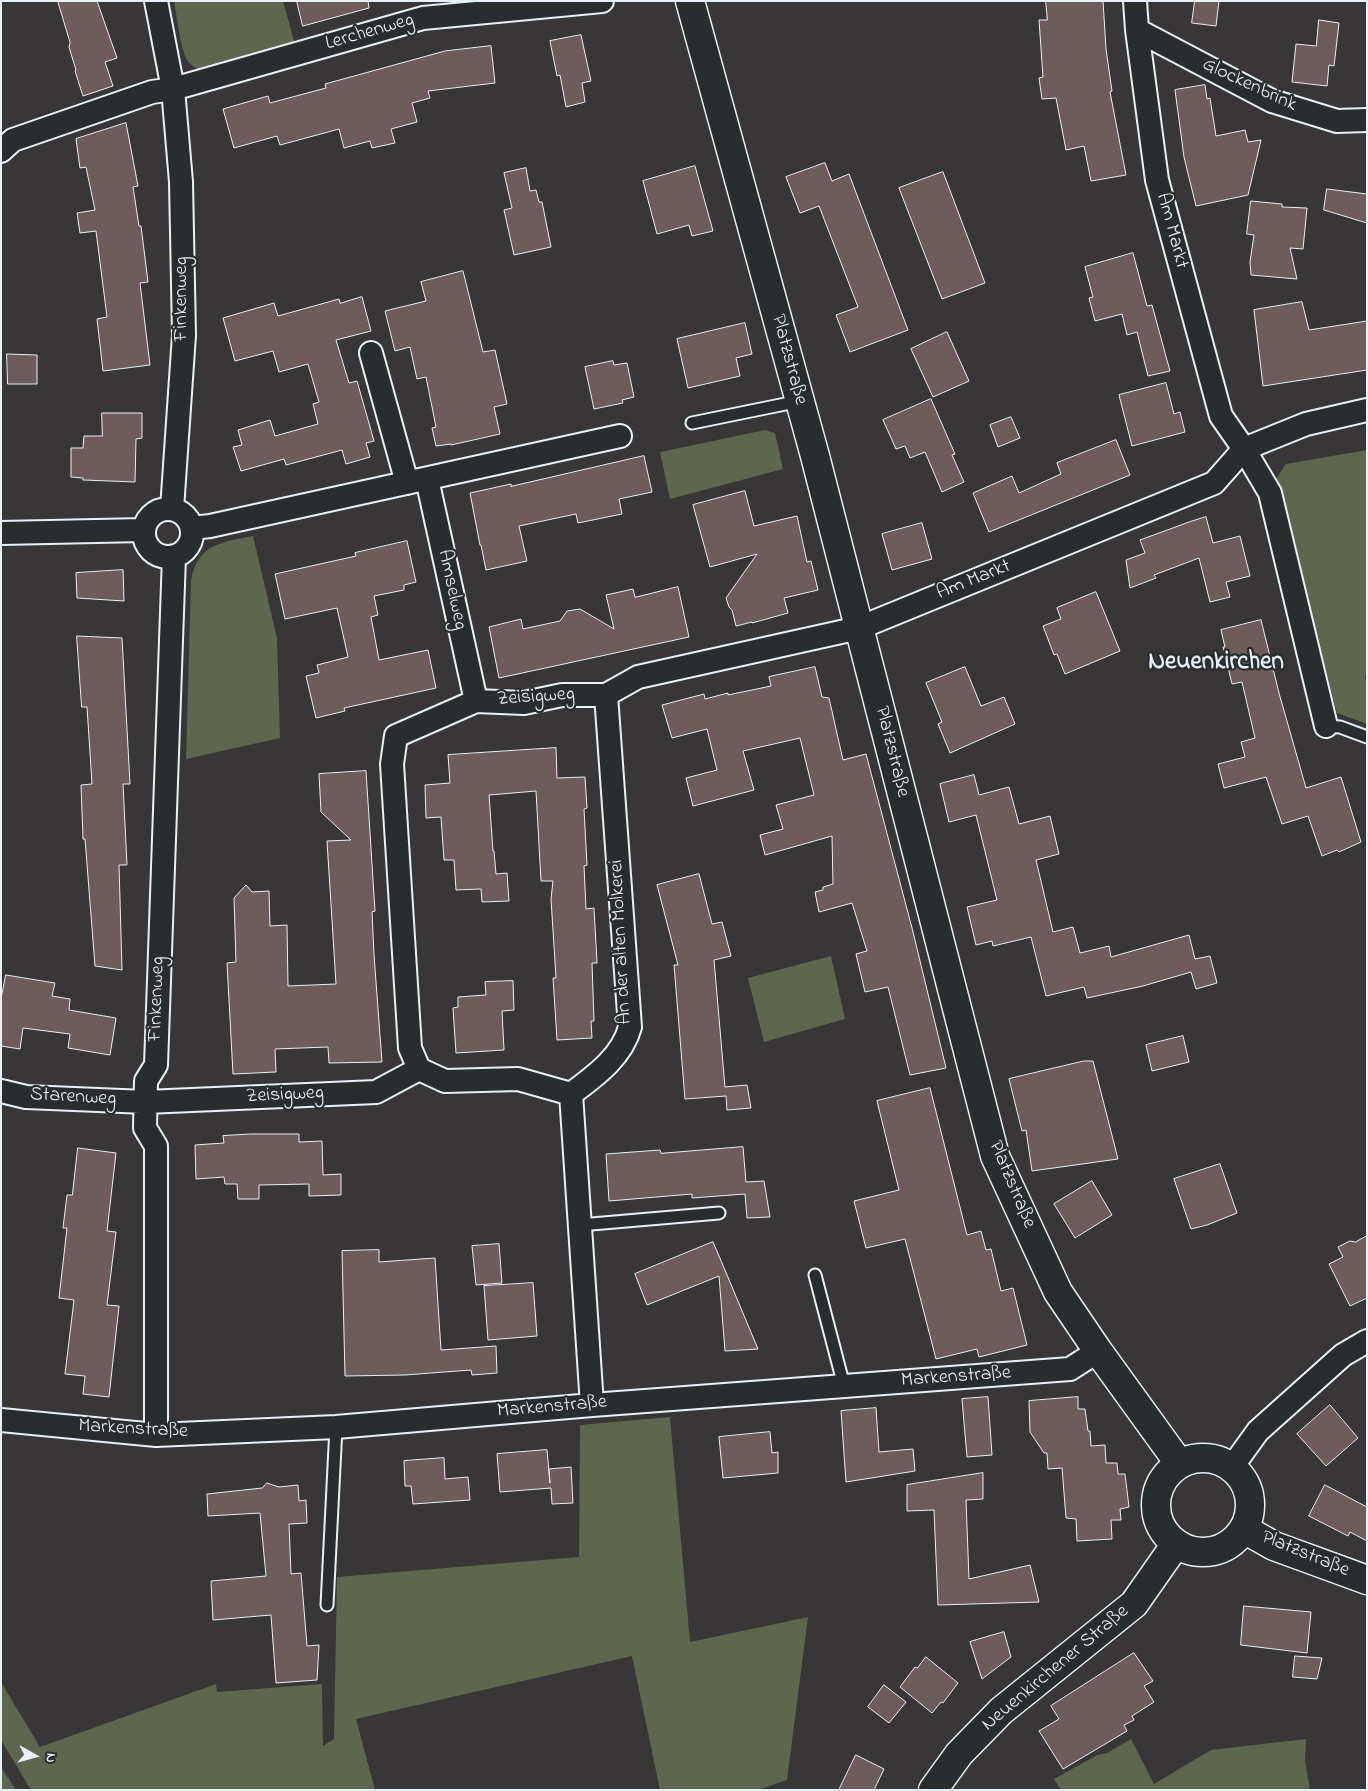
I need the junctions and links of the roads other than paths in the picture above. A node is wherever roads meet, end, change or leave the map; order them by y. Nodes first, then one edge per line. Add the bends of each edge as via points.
1 (156, 1) edge
2 (602, 1) edge
3 (690, 1) edge
4 (1135, 1) edge
5 (1137, 30) junction
6 (173, 89) junction
7 (1367, 120) edge
8 (1, 151) edge
9 (371, 353) dead end
10 (800, 401) junction
11 (1367, 410) edge
12 (692, 423) dead end
13 (620, 436) dead end
14 (1244, 450) junction
15 (417, 481) junction
16 (172, 509) junction
17 (192, 528) junction
18 (144, 530) junction
19 (1, 532) edge
20 (174, 556) junction
21 (859, 628) junction
22 (606, 695) junction
23 (476, 701) junction
24 (1326, 726) joint
25 (1367, 737) edge
26 (419, 1069) junction
27 (1, 1092) edge
28 (571, 1094) junction
29 (146, 1102) junction
30 (719, 1213) dead end
31 (580, 1225) junction
32 (815, 1275) dead end
33 (1367, 1341) edge
34 (1098, 1351) junction
35 (844, 1386) junction
36 (592, 1405) junction
37 (1, 1420) edge
38 (336, 1427) junction
39 (156, 1435) junction
40 (1179, 1464) junction
41 (1232, 1467) junction
42 (1244, 1529) junction
43 (1176, 1544) junction
44 (1367, 1580) edge
45 (328, 1605) dead end
46 (933, 1790) edge

1 - 6 street, Finkenweg
2 - 6 street, Lerchenweg via 423,18
3 - 10 street, Platzstraße
4 - 5 street, Am Markt
5 - 7 street, Glockenbrink via 1272,101 1337,122
5 - 14 street, Am Markt via 1157,180 1221,416
6 - 8 street via 152,92 13,140
6 - 16 street, Finkenweg via 181,182 184,335
9 - 15 street, Amselweg
10 - 12 lane
10 - 21 street, Platzstraße
11 - 14 street, Am Markt via 1306,424
13 - 15 street
14 - 21 street, Am Markt via 1214,484
14 - 24 street, Am Markt via 1270,494
15 - 17 street
15 - 23 street, Amselweg
16 - 17 street via 184,515
16 - 18 street via 159,510 149,518
17 - 20 street via 192,539 185,550
18 - 19 street
18 - 20 street via 148,545 153,550 159,555
20 - 29 street, Finkenweg via 156,1065 146,1081
21 - 22 street, Zeisigweg via 638,677
21 - 34 street, Platzstraße via 995,1156 1058,1292
22 - 23 street, Zeisigweg via 562,695 524,703
22 - 28 street, An der alten Molkerei via 630,1027 626,1041 600,1073
23 - 26 street, Zeisigweg via 396,736 393,755 410,1048
24 - 25 lane via 1340,727
26 - 28 street via 445,1081 518,1080
26 - 29 street, Zeisigweg via 376,1092
27 - 29 street, Starenweg
28 - 31 street
29 - 39 street, Finkenweg via 145,1128 156,1146
30 - 31 lane
31 - 36 street
32 - 35 lane
33 - 41 street via 1343,1355 1258,1431
34 - 35 street, Markenstraße via 1070,1369
34 - 40 street, Platzstraße
35 - 36 street, Markenstraße
36 - 38 street, Markenstraße
37 - 39 street, Markenstraße
38 - 39 street, Markenstraße
38 - 45 lane
40 - 41 street via 1192,1458 1206,1457
40 - 43 street via 1159,1487 1156,1503 1158,1519
41 - 42 street via 1242,1477 1251,1503
42 - 43 street via 1234,1541 1206,1553 1190,1551
42 - 44 street, Platzstraße via 1274,1546
43 - 46 street, Neuenkirchener Straße via 1134,1604 1001,1711 959,1754

